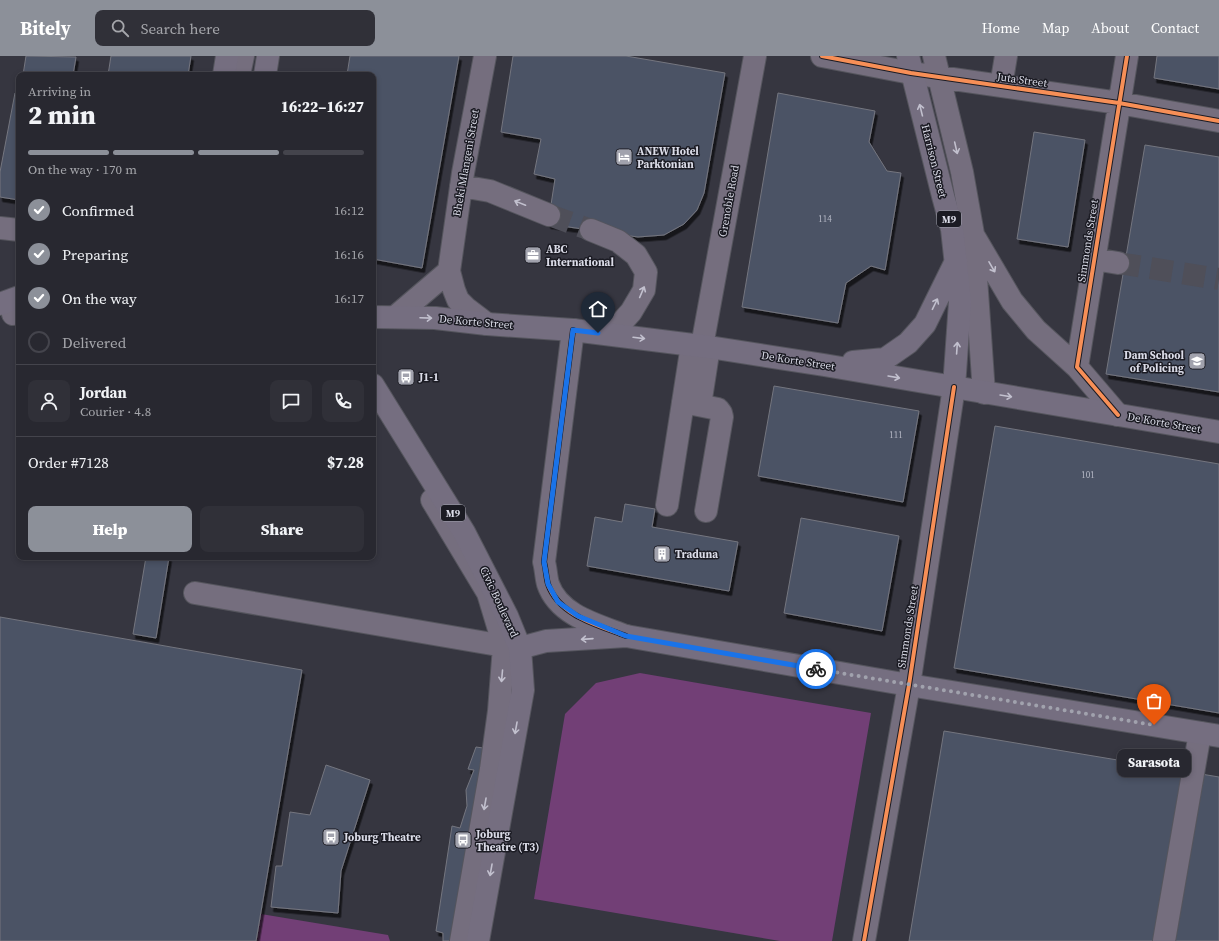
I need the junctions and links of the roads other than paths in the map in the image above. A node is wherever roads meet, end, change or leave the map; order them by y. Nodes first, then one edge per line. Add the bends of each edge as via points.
1 (227, 56) edge
2 (243, 56) edge
3 (256, 56) edge
4 (268, 56) edge
5 (485, 56) edge
6 (755, 56) edge
7 (822, 56) edge
8 (934, 56) edge
9 (1006, 56) edge
10 (1127, 56) edge
11 (910, 65) edge
12 (224, 72) edge
13 (240, 72) edge
14 (253, 72) edge
15 (266, 72) edge
16 (940, 77) junction
17 (1001, 86) junction
18 (1119, 103) junction
19 (1219, 121) edge
20 (462, 186) junction
21 (550, 215) tunnel mouth
22 (0, 228) edge
23 (16, 230) edge
24 (591, 230) tunnel mouth
25 (973, 234) junction
26 (1094, 259) junction
27 (956, 261) junction
28 (1118, 263) tunnel mouth
29 (449, 271) junction
30 (376, 317) edge
31 (395, 317) junction
32 (487, 324) junction
33 (573, 330) junction
34 (610, 334) junction
35 (701, 346) junction
36 (824, 365) junction
37 (1077, 367) junction
38 (954, 387) junction
39 (376, 390) edge
40 (984, 393) junction
41 (692, 403) junction
42 (376, 411) edge
43 (1118, 415) junction
44 (1219, 432) edge
45 (668, 505) dead end
46 (706, 511) dead end
47 (195, 593) dead end
48 (626, 636) junction
49 (512, 647) junction
50 (909, 685) junction
51 (1209, 734) edge
52 (461, 941) edge
53 (478, 941) edge
54 (864, 941) edge
55 (1164, 941) edge

1 - 12 main road
2 - 13 street
3 - 14 street
4 - 15 main road
5 - 20 street, Bheki Mlangeni Street
6 - 35 street, Grenoble Road
7 - 11 street, Juta Street
8 - 16 street
9 - 17 street
10 - 18 street, Simmonds Street
11 - 16 street, Juta Street
27 -> 11 main road, Harrison Street / M9 via 952,229
16 - 17 street, Juta Street
16 -> 25 street
17 - 18 street, Juta Street
18 - 19 street, Juta Street
18 - 26 street, Simmonds Street
21 -> 20 street via 490,191
20 - 29 street, Bheki Mlangeni Street
22 - 23 street
34 -> 24 street via 631,312 644,290 646,272 636,255 618,241
25 -> 37 street via 1012,301 1036,330
25 - 40 street
26 - 28 street
26 - 37 street, Simmonds Street
36 -> 27 main road via 885,359 908,343 925,324
38 -> 27 main road, Harrison Street / M9 via 960,302
29 - 31 street
29 - 32 street, Bheki Mlangeni Street via 458,300
30 - 31 main road, De Korte Street
31 -> 32 main road, De Korte Street via 435,318
32 - 33 main road, De Korte Street
33 - 34 main road, De Korte Street
33 - 48 street via 544,562 548,584 558,602 578,616
34 -> 35 main road, De Korte Street
35 - 36 main road, De Korte Street
35 - 41 street, Grenoble Road
36 -> 38 main road, De Korte Street
37 - 43 street
38 - 40 main road, De Korte Street
38 - 50 street, Simmonds Street
39 - 49 main road, Civic Boulevard / M9 via 464,532 507,616
40 -> 43 main road, De Korte Street
41 - 45 street, Grenoble Road
41 - 46 street via 718,409 722,417
42 - 49 street via 488,594
43 - 44 main road, De Korte Street
47 - 49 street
48 -> 49 main road via 546,641
48 - 50 main road
49 -> 52 street
49 -> 53 main road, Civic Boulevard / M9 via 523,690
50 - 51 main road
50 - 54 street, Simmonds Street
51 - 55 street

